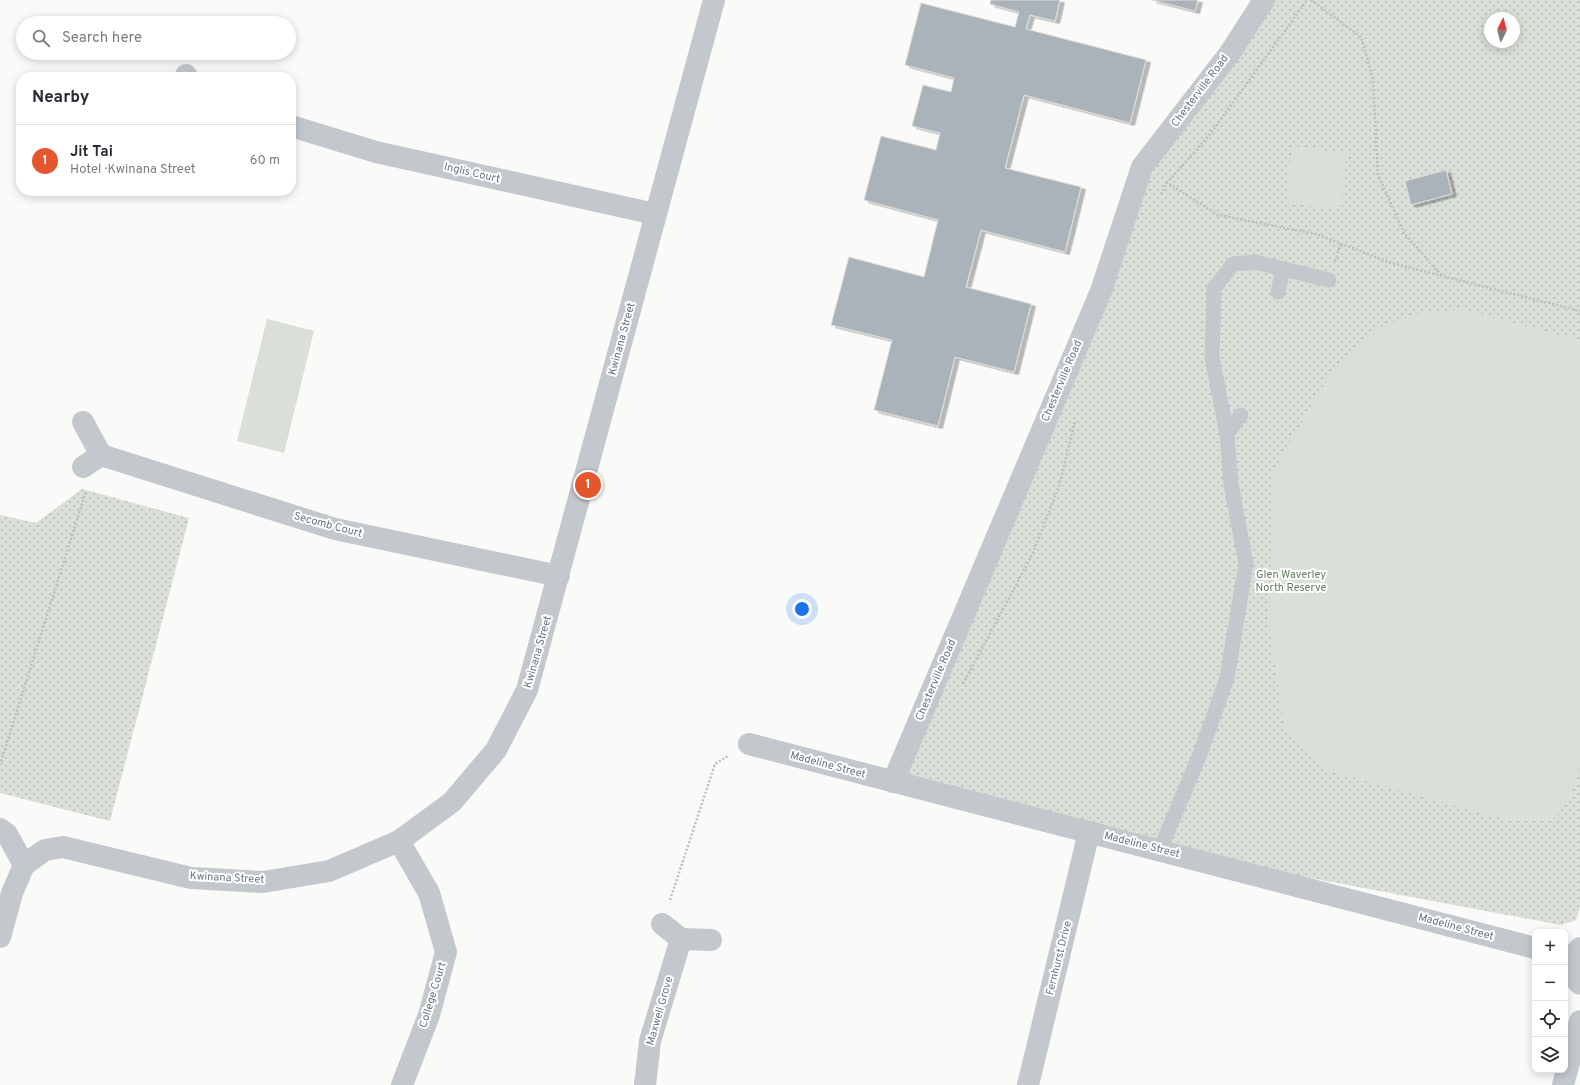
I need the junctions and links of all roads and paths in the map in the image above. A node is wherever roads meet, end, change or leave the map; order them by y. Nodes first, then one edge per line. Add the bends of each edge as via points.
1 (714, 0) edge
2 (1264, 0) edge
3 (1307, 0) edge
4 (1311, 0) edge
5 (296, 128) edge
6 (1142, 167) junction
7 (1167, 183) junction
8 (1160, 195) dead end
9 (655, 214) junction
10 (1283, 269) junction
11 (1442, 276) junction
12 (1329, 280) dead end
13 (1278, 292) dead end
14 (1580, 311) edge
15 (1076, 415) dead end
16 (1241, 415) dead end
17 (83, 422) dead end
18 (1227, 434) junction
19 (101, 455) junction
20 (83, 467) joint
21 (559, 576) junction
22 (961, 688) dead end
23 (749, 744) joint
24 (0, 765) edge
25 (893, 782) junction
26 (0, 830) edge
27 (1089, 832) junction
28 (399, 841) junction
29 (1160, 850) junction
30 (24, 865) junction
31 (662, 924) joint
32 (0, 937) edge
33 (681, 939) junction
34 (711, 940) dead end
35 (1532, 947) edge
36 (1572, 954) edge
37 (1580, 984) edge
38 (1580, 1022) edge
39 (402, 1085) edge
40 (646, 1085) edge
41 (1028, 1085) edge
42 (1563, 1085) edge

1 - 9 street, Kwinana Street
2 - 6 street, Chesterville Road via 1230,53
3 - 7 path via 1211,133
4 - 11 path via 1361,38 1373,79 1378,176 1404,233
5 - 9 street, Inglis Court via 376,152
6 - 7 path
6 - 25 street, Chesterville Road via 1101,291
7 - 8 path
7 - 11 path via 1218,215 1316,234 1390,263
9 - 21 street, Kwinana Street
10 - 12 lane
10 - 13 lane
10 - 18 lane via 1255,262 1232,264 1214,289 1212,358
11 - 14 path
15 - 22 path via 1059,486 1033,553
16 - 18 lane
17 - 19 street
18 - 29 lane via 1230,484 1246,564 1227,678 1200,754
19 - 20 street
19 - 21 street, Secomb Court via 335,528
20 - 24 path via 70,485 86,491
21 - 28 street, Kwinana Street via 527,690 496,750 452,802
23 - 25 street, Madeline Street
23 - 31 path via 715,764
25 - 27 street, Madeline Street
26 - 30 street via 7,834
27 - 29 street, Madeline Street
27 - 41 street, Fernhurst Drive
28 - 30 street, Kwinana Street via 329,871 263,882 191,878 63,847 44,850
28 - 39 street, College Court via 429,892 446,952 429,1015
29 - 35 street, Madeline Street
30 - 32 street via 12,893
31 - 33 street
33 - 34 street
33 - 40 street, Maxwell Grove via 650,1041
36 - 37 street via 1572,973
38 - 42 street

